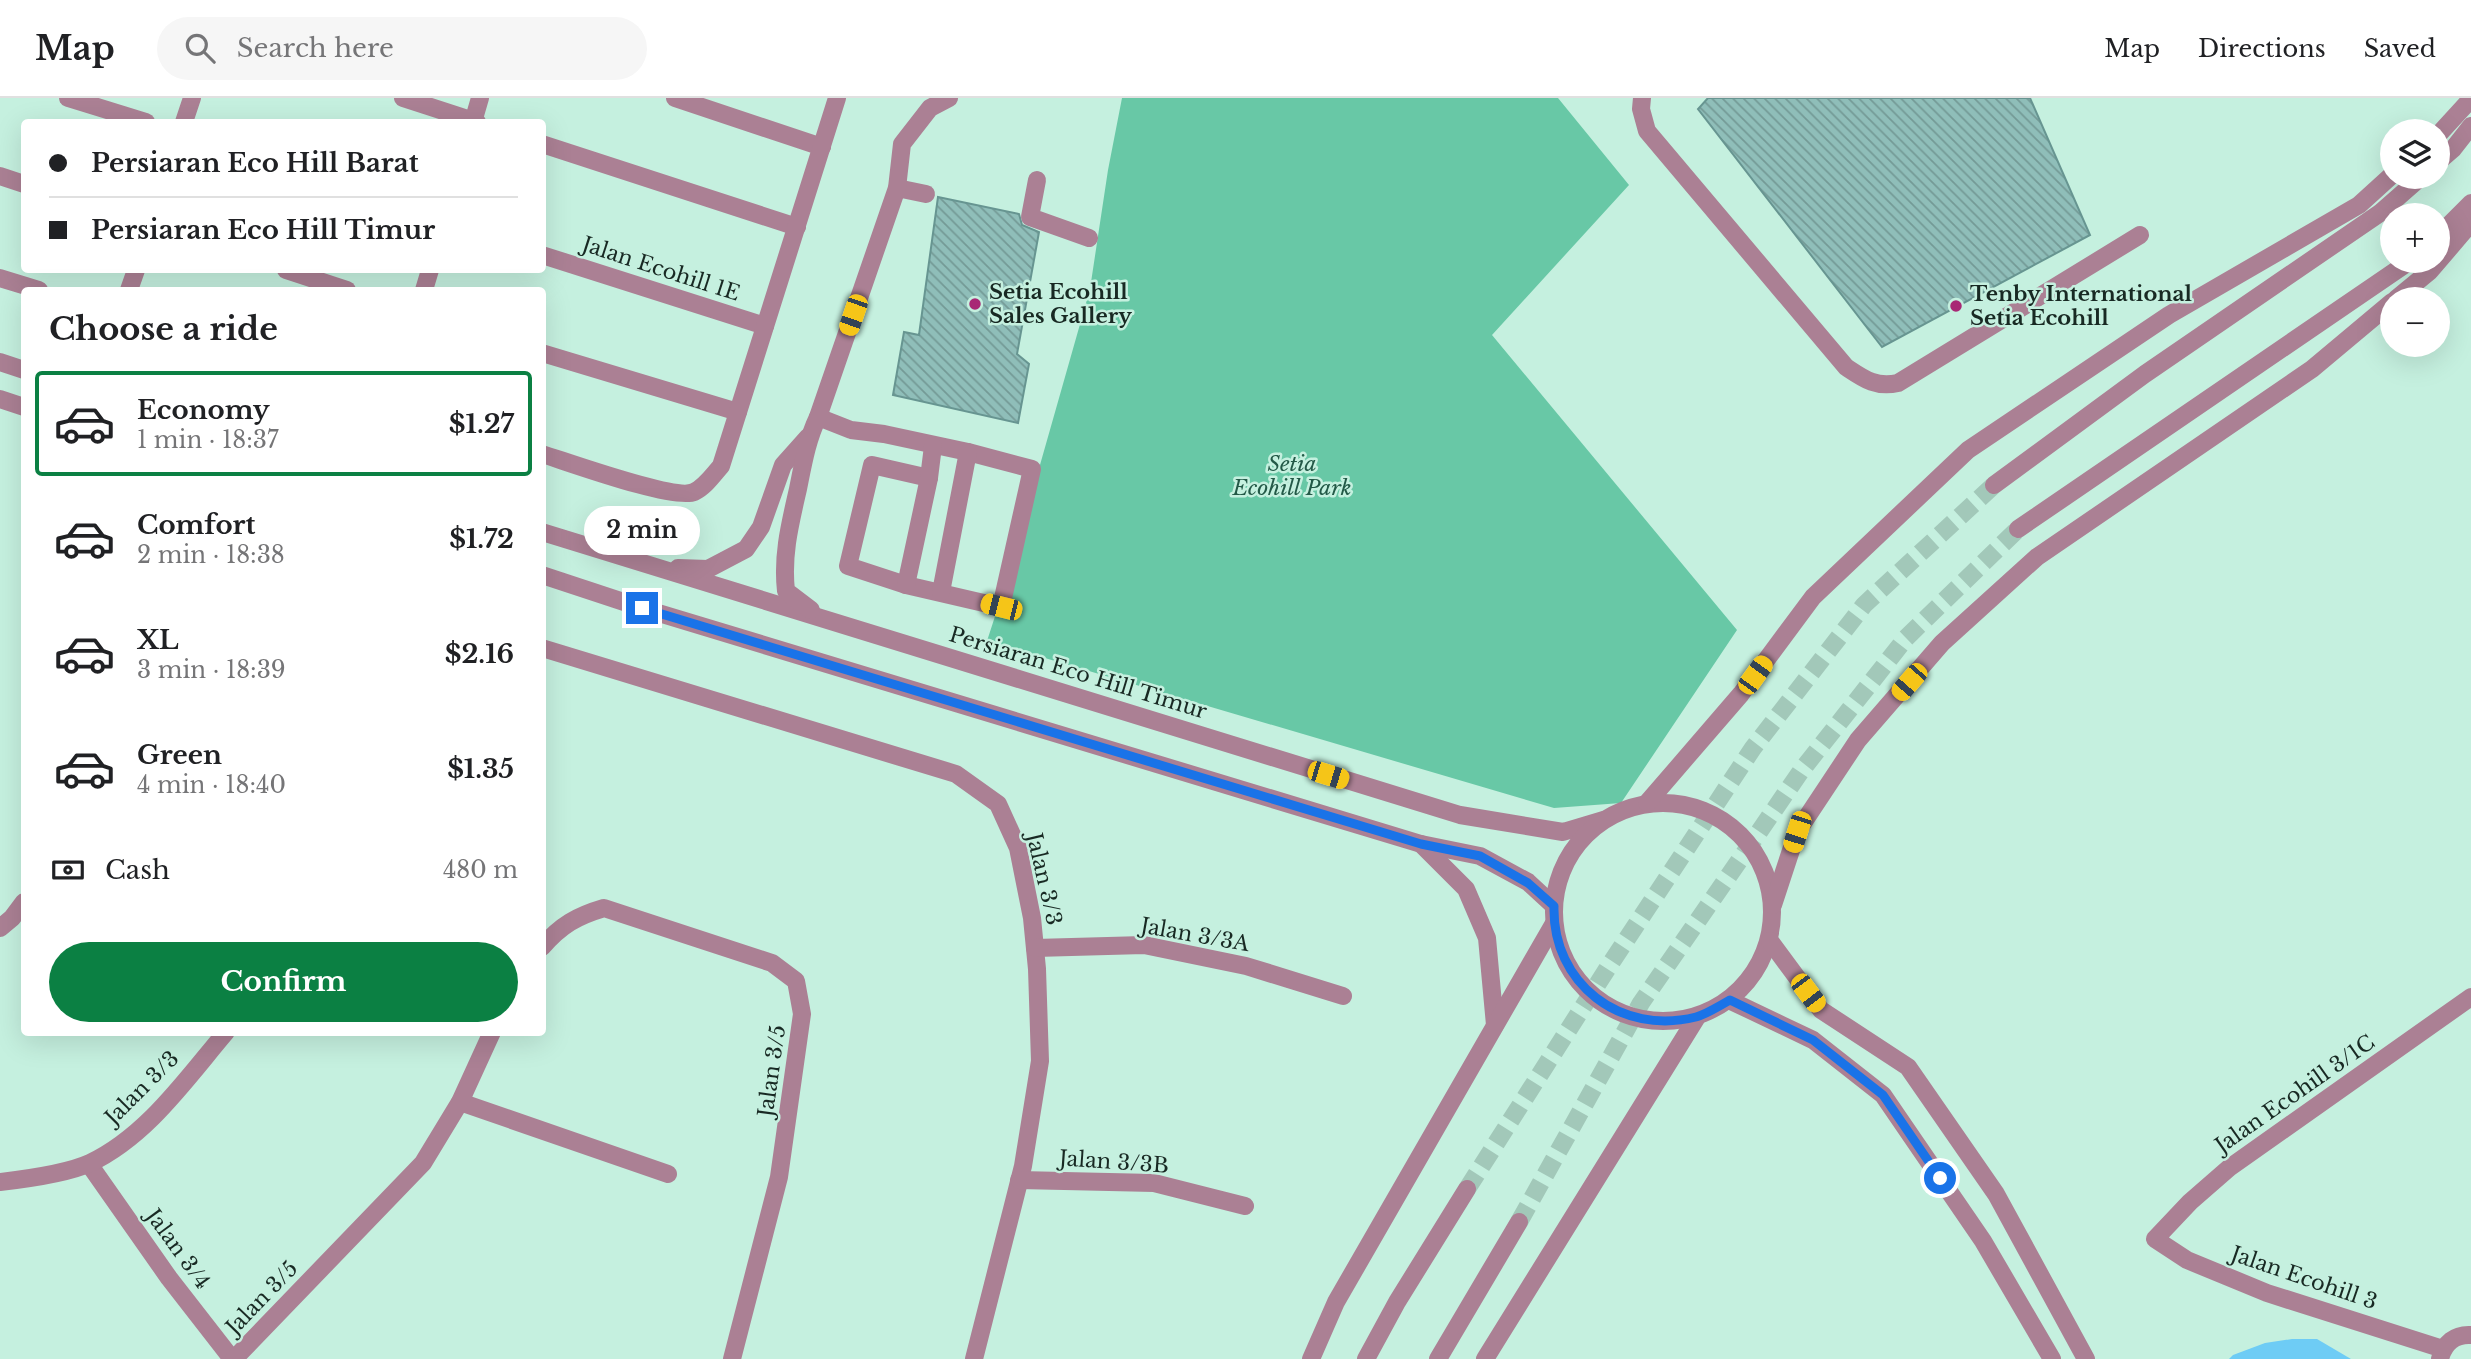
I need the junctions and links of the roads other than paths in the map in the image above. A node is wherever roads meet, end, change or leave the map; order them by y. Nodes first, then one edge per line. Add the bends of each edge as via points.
1 (68, 98) edge
2 (192, 98) edge
3 (403, 98) edge
4 (480, 98) edge
5 (675, 98) edge
6 (838, 98) edge
7 (949, 98) edge
8 (1642, 98) edge
9 (2471, 99) edge
10 (136, 119) edge
11 (185, 119) edge
12 (465, 119) edge
13 (475, 119) edge
14 (2450, 122) edge
15 (2471, 126) edge
16 (546, 145) edge
17 (822, 147) junction
18 (2450, 152) edge
19 (0, 176) edge
20 (1037, 180) dead end
21 (21, 183) edge
22 (2380, 186) edge
23 (897, 188) junction
24 (2408, 189) edge
25 (926, 194) dead end
26 (2471, 202) edge
27 (2471, 223) edge
28 (2450, 224) edge
29 (797, 227) junction
30 (2140, 234) dead end
31 (1089, 237) dead end
32 (546, 256) edge
33 (295, 273) edge
34 (2392, 273) edge
35 (0, 278) edge
36 (29, 287) edge
37 (338, 287) edge
38 (2411, 287) edge
39 (2380, 313) edge
40 (765, 326) junction
41 (546, 354) edge
42 (0, 362) edge
43 (21, 369) edge
44 (0, 399) edge
45 (21, 406) edge
46 (738, 412) junction
47 (818, 417) junction
48 (810, 435) junction
49 (933, 446) junction
50 (968, 452) junction
51 (546, 455) edge
52 (929, 478) junction
53 (1994, 485) tunnel mouth
54 (2018, 529) tunnel mouth
55 (546, 534) edge
56 (654, 568) junction
57 (546, 576) edge
58 (906, 584) junction
59 (941, 593) junction
60 (829, 620) junction
61 (546, 649) edge
62 (1647, 803) junction
63 (1603, 820) junction
64 (1421, 844) junction
65 (21, 905) edge
66 (1773, 905) junction
67 (1554, 906) junction
68 (1553, 925) junction
69 (0, 928) edge
70 (1770, 941) junction
71 (546, 942) edge
72 (1035, 948) junction
73 (1343, 996) dead end
74 (2471, 997) edge
75 (1730, 1000) junction
76 (1697, 1017) junction
77 (1495, 1024) junction
78 (222, 1036) edge
79 (490, 1036) edge
80 (460, 1102) junction
81 (89, 1164) junction
82 (668, 1174) dead end
83 (1019, 1180) junction
84 (0, 1182) edge
85 (1467, 1189) tunnel mouth
86 (1245, 1206) dead end
87 (1518, 1222) tunnel mouth
88 (2155, 1239) joint
89 (2471, 1335) edge
90 (2441, 1354) edge
91 (233, 1359) edge
92 (733, 1359) edge
93 (974, 1359) edge
94 (1311, 1359) edge
95 (1366, 1359) edge
96 (1438, 1359) edge
97 (1485, 1359) edge
98 (2052, 1359) edge
99 (2085, 1359) edge

1 - 10 street
2 - 11 street
3 - 12 street
4 - 13 street
5 - 17 street
6 - 17 street
7 - 23 street via 930,108 902,144
8 - 30 street via 1647,131 1846,367 1868,383 1898,383
9 - 14 street
15 - 18 street
16 - 29 street
17 - 29 street
19 - 21 street
20 - 31 street via 1030,217
22 - 62 street via 2359,205 2169,315 1968,450 1813,597 1741,694
23 - 25 street
23 - 47 street
24 - 53 street via 2380,214 2145,374
26 - 28 street
27 - 38 street
29 - 40 street
32 - 40 street, Jalan Ecohill 1E
33 - 37 street
34 - 54 street
35 - 36 street
39 - 66 street via 2312,369 2037,557 1942,643 1858,740 1797,832
40 - 46 street
41 - 46 street
42 - 43 street
44 - 45 street
46 - 51 street via 720,466 692,494 669,493
47 - 48 street
47 - 49 street via 851,430
48 - 56 street via 783,465 761,527 746,549 708,569
48 - 60 street via 785,550 786,591
49 - 50 street
49 - 52 street
50 - 59 street
50 - 59 street via 1031,470 1001,607
52 - 58 street
52 - 58 street via 873,465 848,566
55 - 56 street, Persiaran Eco Hill Timur
56 - 60 street, Persiaran Eco Hill Timur
57 - 64 street
58 - 59 street
60 - 63 street, Persiaran Eco Hill Timur via 1460,815 1563,832
61 - 72 street, Jalan 3/3 via 956,774 998,804 1018,848
62 - 63 street
62 - 66 street via 1697,808 1723,821 1745,840 1765,870
63 - 67 street via 1580,840 1563,866
64 - 67 street via 1480,856 1528,883
64 - 77 street via 1466,889 1487,937
65 - 69 street
66 - 70 street
67 - 68 street
68 - 76 street via 1561,954 1576,979 1597,1000 1623,1014 1660,1022
68 - 77 street
70 - 75 street via 1755,974
70 - 99 street via 1821,1010 1908,1067 1996,1194
71 - 92 street, Jalan 3/5 via 577,916 604,908 772,963 796,981 802,1014 779,1177
72 - 73 street, Jalan 3/3A via 1144,946 1246,967
72 - 83 street, Jalan 3/3 via 1040,1061
74 - 88 street, Jalan Ecohill 3/1C via 2229,1168
75 - 76 street
75 - 98 street via 1813,1040 1883,1095 1983,1241
76 - 97 street
77 - 94 street via 1336,1302
78 - 81 street, Jalan 3/3 via 137,1133
79 - 80 street, Jalan 3/5
80 - 82 street
80 - 91 street, Jalan 3/5 via 423,1163
81 - 84 street, Jalan 3/3
81 - 91 street, Jalan 3/4
83 - 86 street, Jalan 3/3B via 1154,1183
83 - 93 street, Jalan 3/3
85 - 95 street
87 - 96 street
88 - 90 street, Jalan Ecohill 3 via 2188,1260 2267,1293
89 - 90 street via 2457,1336

